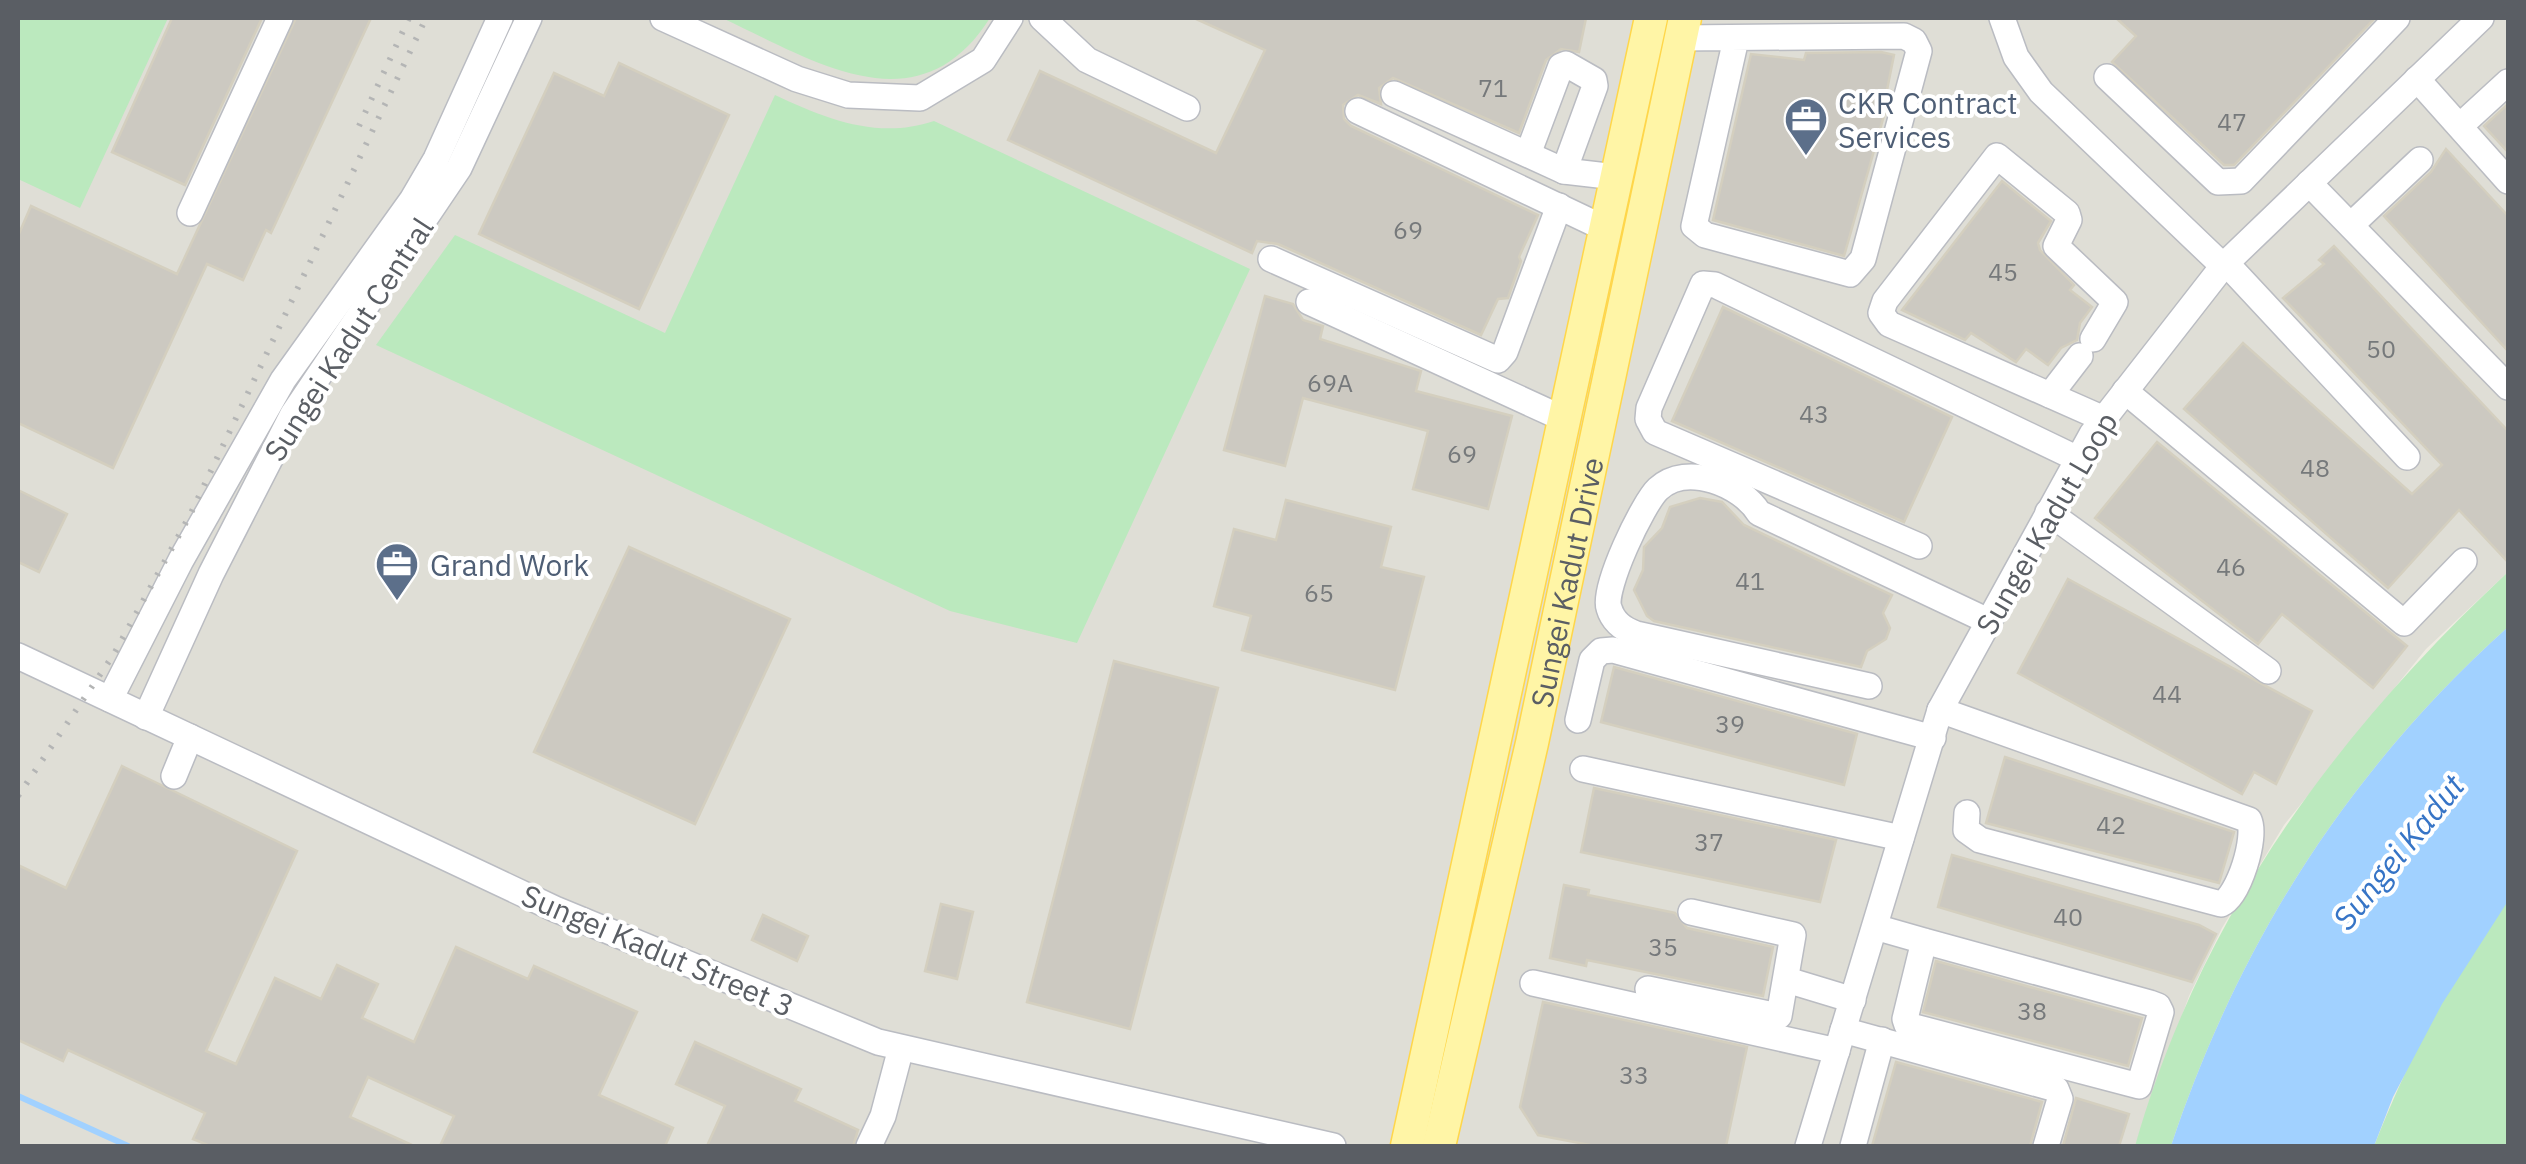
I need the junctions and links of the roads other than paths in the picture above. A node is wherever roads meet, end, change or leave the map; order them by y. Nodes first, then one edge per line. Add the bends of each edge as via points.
1 (280, 18) edge
2 (663, 18) edge
3 (1010, 18) edge
4 (1042, 18) edge
5 (1651, 18) edge
6 (2002, 18) edge
7 (2396, 18) edge
8 (2481, 18) edge
9 (523, 20) edge
10 (1683, 28) edge
11 (1736, 40) junction
12 (2107, 78) dead end
13 (2417, 78) junction
14 (2508, 82) edge
15 (1394, 94) dead end
16 (1187, 108) dead end
17 (1358, 112) dead end
18 (2460, 126) junction
19 (1528, 154) junction
20 (2420, 160) dead end
21 (1564, 171) junction
22 (1616, 178) junction
23 (2508, 181) edge
24 (2309, 182) junction
25 (1559, 206) junction
26 (190, 213) dead end
27 (2351, 226) junction
28 (1606, 229) junction
29 (1272, 259) dead end
30 (2225, 264) junction
31 (1309, 302) dead end
32 (2508, 386) edge
33 (2126, 392) junction
34 (2050, 395) junction
35 (1564, 419) junction
36 (2104, 419) junction
37 (2407, 458) dead end
38 (2078, 459) junction
39 (2048, 512) junction
40 (1919, 546) dead end
41 (2464, 560) dead end
42 (1988, 621) junction
43 (18, 656) edge
44 (2268, 671) dead end
45 (1869, 686) dead end
46 (110, 699) junction
47 (1940, 710) junction
48 (146, 717) junction
49 (1578, 720) dead end
50 (190, 738) junction
51 (1933, 738) junction
52 (1583, 769) dead end
53 (174, 776) dead end
54 (1966, 813) dead end
55 (1902, 838) junction
56 (1691, 912) dead end
57 (1874, 927) junction
58 (1924, 941) junction
59 (1787, 980) junction
60 (1532, 983) dead end
61 (1648, 989) dead end
62 (1852, 1000) junction
63 (1882, 1040) junction
64 (1840, 1041) junction
65 (901, 1048) junction
66 (869, 1146) edge
67 (1332, 1146) edge
68 (1406, 1146) edge
69 (1439, 1146) edge
70 (1808, 1146) edge
71 (1853, 1146) edge
72 (2046, 1146) edge

1 - 26 street
2 - 3 street via 848,95 920,98 983,60
4 - 16 street via 1087,60
5 - 22 main road, Sungei Kadut Drive
6 - 30 street via 2016,57 2041,92
7 - 12 street via 2230,185 2218,182
8 - 13 street, Sungei Kadut Loop
9 - 46 street, Sungei Kadut Central via 412,200 283,380
9 - 48 street, Sungei Kadut Central via 458,168 293,414
10 - 11 street
10 - 69 main road, Sungei Kadut Drive
11 - 11 street via 1904,36 1918,46 1863,259 1850,274 1705,235 1694,226
13 - 18 street
13 - 24 street, Sungei Kadut Loop
14 - 18 street
15 - 19 street
17 - 25 street
18 - 23 street
19 - 21 street
19 - 21 street via 1566,64 1595,86
20 - 27 street
21 - 22 street
22 - 28 main road, Sungei Kadut Drive
24 - 27 street
24 - 30 street, Sungei Kadut Loop
25 - 28 street
25 - 29 street via 1498,360
27 - 32 street
28 - 35 main road, Sungei Kadut Drive
30 - 33 street, Sungei Kadut Loop
30 - 37 street
31 - 35 street
33 - 36 street, Sungei Kadut Loop
33 - 41 street via 2404,623
34 - 34 street via 1889,324 1880,313 1993,158 2002,158 2069,216 2056,246 2116,302
34 - 36 street
35 - 68 main road, Sungei Kadut Drive
36 - 38 street, Sungei Kadut Loop
38 - 39 street, Sungei Kadut Loop
38 - 40 street via 1716,284 1703,284 1650,408 1655,432
39 - 42 street, Sungei Kadut Loop
39 - 44 street
42 - 45 street via 1759,513 1746,494 1727,484 1690,478 1660,486 1608,590 1617,623 1636,634
42 - 47 street, Sungei Kadut Loop
43 - 46 street, Sungei Kadut Street 3
46 - 48 street, Sungei Kadut Street 3
47 - 51 street, Sungei Kadut Loop
47 - 54 street via 2249,820 2253,831 2232,898 2221,904 1980,840 1966,830
48 - 50 street, Sungei Kadut Street 3
49 - 51 street via 1592,660 1613,650
50 - 53 street
50 - 65 street, Sungei Kadut Street 3 via 555,909
51 - 55 street, Sungei Kadut Loop
52 - 55 street
55 - 57 street, Sungei Kadut Loop
56 - 59 street via 1793,935
57 - 58 street
57 - 62 street, Sungei Kadut Loop
58 - 58 street via 1908,1024 2139,1086 2158,1006
59 - 61 street via 1777,1018
59 - 62 street
60 - 64 street
62 - 64 street, Sungei Kadut Loop
63 - 64 street
63 - 71 street
63 - 72 street via 2056,1089 2060,1100
64 - 70 street, Sungei Kadut Loop
65 - 66 street
65 - 67 street, Sungei Kadut Street 3

